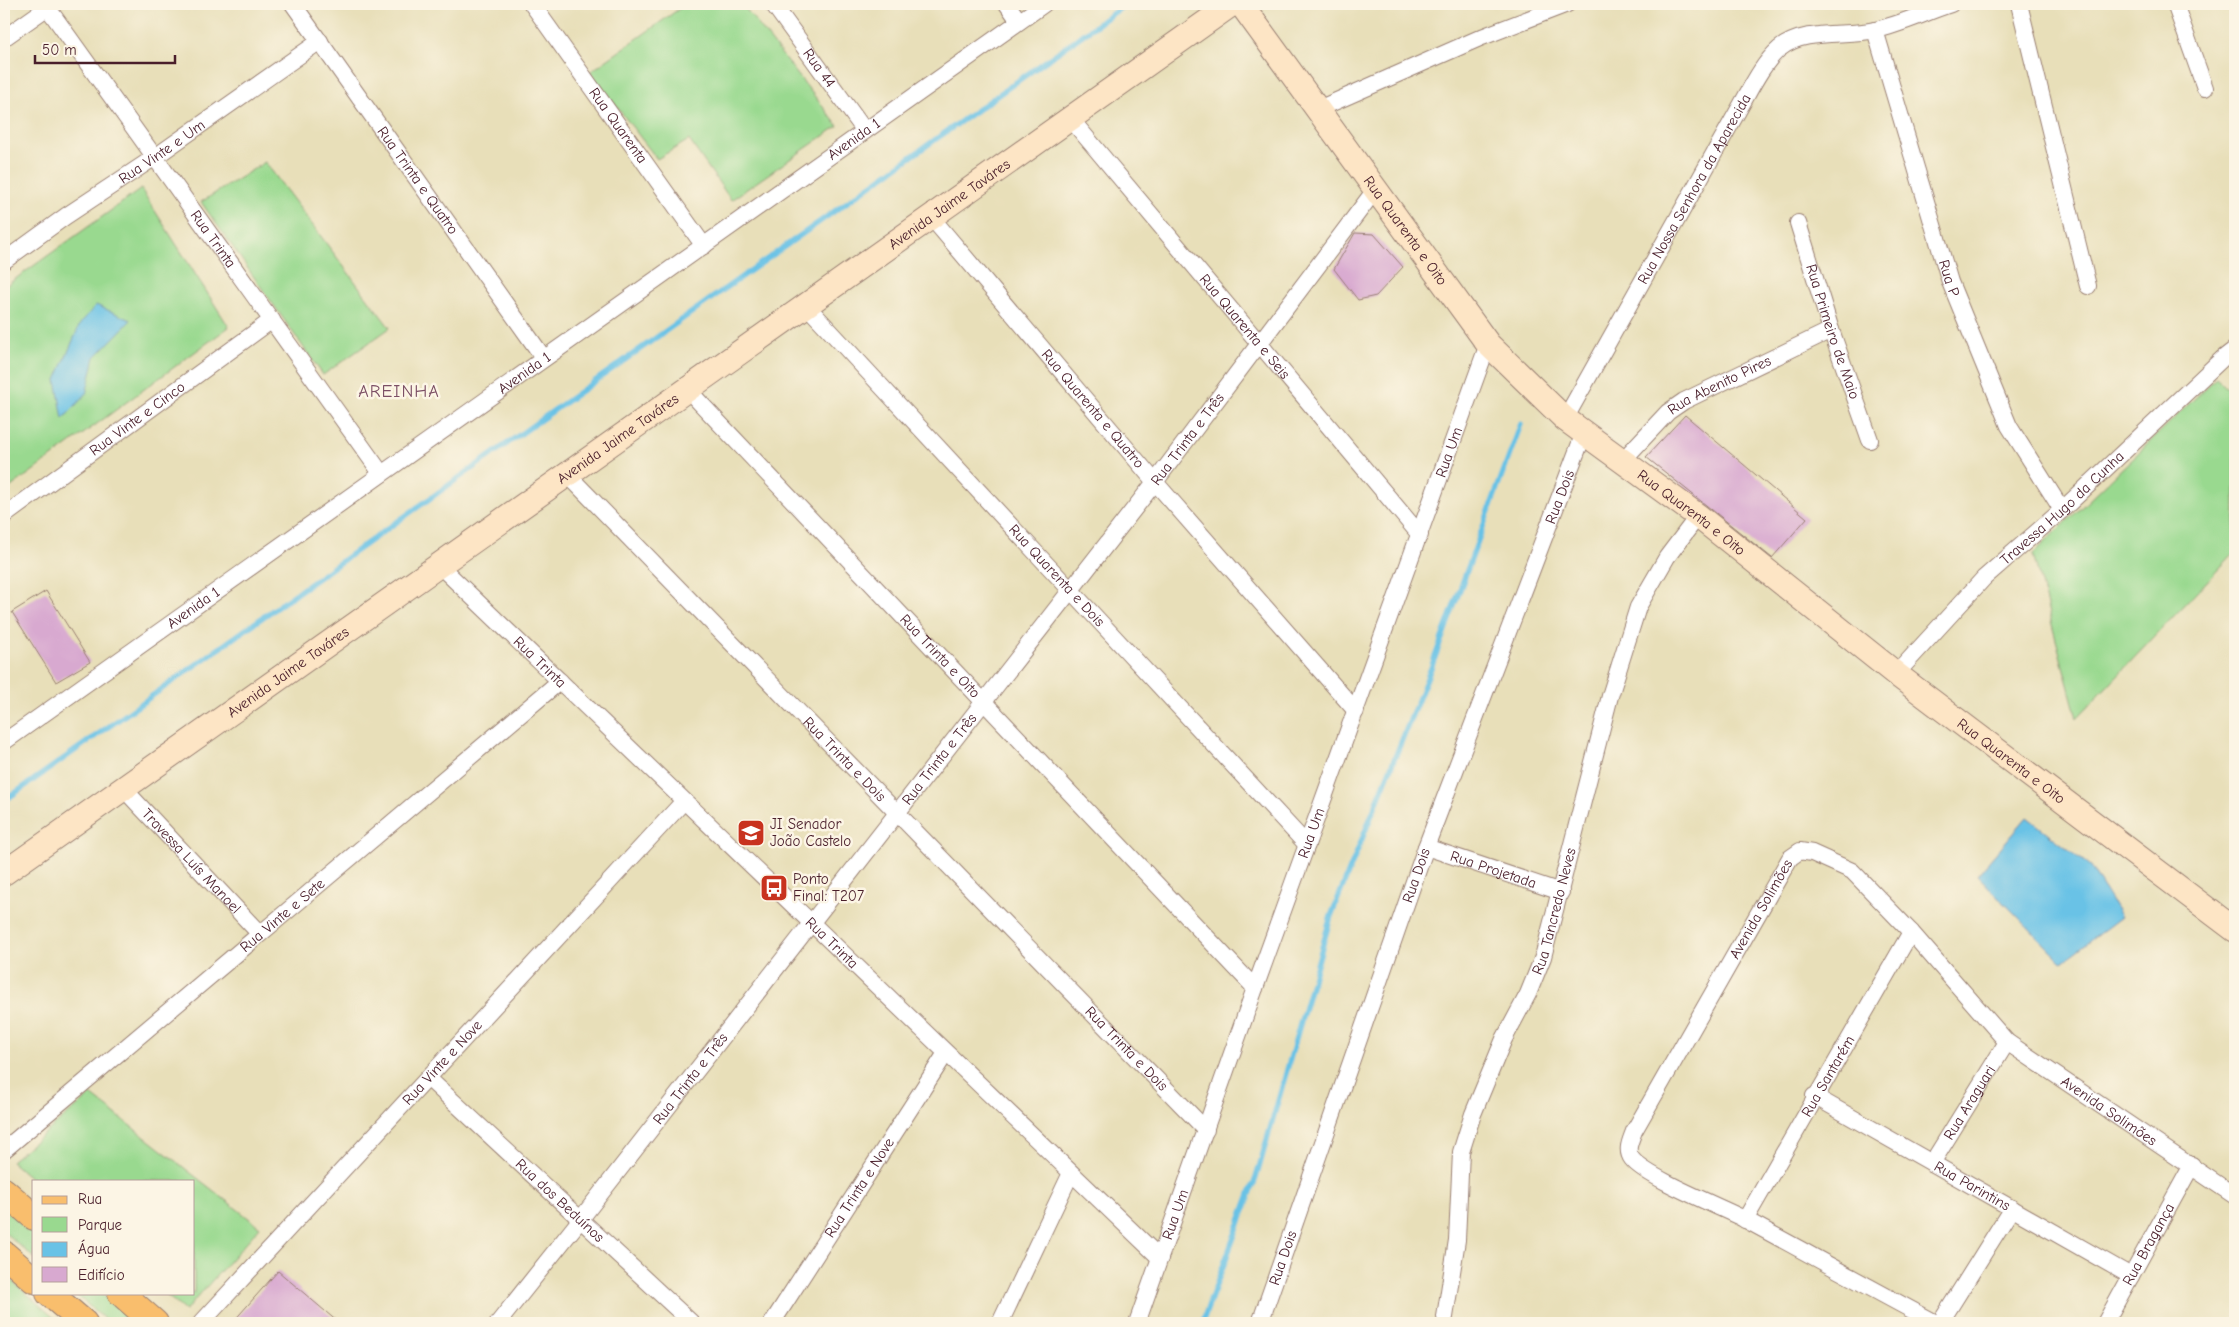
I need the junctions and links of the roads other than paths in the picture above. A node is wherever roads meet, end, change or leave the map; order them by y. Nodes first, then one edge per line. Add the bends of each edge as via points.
1 (293, 4) edge
2 (532, 4) edge
3 (773, 4) edge
4 (1007, 4) edge
5 (1044, 4) edge
6 (1232, 4) edge
7 (1241, 4) edge
8 (1567, 4) edge
9 (1951, 4) edge
10 (2019, 4) edge
11 (2175, 4) edge
12 (46, 6) edge
13 (1019, 21) junction
14 (1875, 30) junction
15 (4, 38) edge
16 (320, 41) junction
17 (2206, 88) dead end
18 (1316, 110) junction
19 (1070, 118) junction
20 (866, 131) junction
21 (155, 157) junction
22 (1375, 190) junction
23 (931, 216) junction
24 (1798, 223) dead end
25 (704, 246) junction
26 (4, 261) edge
27 (2088, 286) dead end
28 (806, 305) junction
29 (272, 320) junction
30 (1831, 330) junction
31 (1260, 344) junction
32 (1488, 344) junction
33 (2235, 349) edge
34 (543, 357) junction
35 (687, 389) junction
36 (1575, 426) junction
37 (1870, 440) dead end
38 (1623, 460) junction
39 (380, 473) junction
40 (567, 474) junction
41 (1155, 482) junction
42 (2062, 510) junction
43 (4, 516) edge
44 (1698, 516) junction
45 (1420, 535) junction
46 (438, 565) junction
47 (1070, 590) junction
48 (1896, 674) junction
49 (560, 681) junction
50 (984, 702) junction
51 (1356, 711) junction
52 (4, 742) edge
53 (123, 788) junction
54 (684, 801) junction
55 (898, 813) junction
56 (1307, 845) junction
57 (1426, 847) junction
58 (4, 873) edge
59 (1561, 892) junction
60 (812, 924) junction
61 (2235, 930) edge
62 (1911, 932) junction
63 (260, 934) junction
64 (1255, 988) junction
65 (2008, 1042) junction
66 (946, 1053) junction
67 (428, 1078) junction
68 (1814, 1096) junction
69 (1206, 1130) junction
70 (4, 1150) edge
71 (1932, 1163) junction
72 (2192, 1166) junction
73 (1071, 1173) junction
74 (4, 1191) edge
75 (2235, 1196) edge
76 (2012, 1208) junction
77 (32, 1215) edge
78 (580, 1220) junction
79 (1745, 1220) junction
80 (4, 1254) edge
81 (1160, 1258) junction
82 (2131, 1276) junction
83 (32, 1278) edge
84 (50, 1294) edge
85 (122, 1294) edge
86 (1445, 1317) dead end
87 (84, 1323) edge
88 (155, 1323) edge
89 (201, 1323) edge
90 (498, 1323) edge
91 (692, 1323) edge
92 (772, 1323) edge
93 (1000, 1323) edge
94 (1137, 1323) edge
95 (1260, 1323) edge
96 (1936, 1323) edge
97 (1940, 1323) edge
98 (2105, 1323) edge

1 - 16 street, Rua Trinta e Quatro
2 - 25 street, Rua Quarenta
3 - 20 street, Rua 44
4 - 13 street
5 - 13 street, Avenida 1
6 - 19 street, Avenida Jaime Taváres
7 - 18 street, Rua Quarenta e Oito
8 - 18 street via 1482,37
9 - 14 street, Rua Nossa Senhora da Aparecida
10 - 27 street
11 - 17 street
12 - 15 street
12 - 21 street, Rua Trinta
13 - 20 street, Avenida 1
14 - 36 street, Rua Nossa Senhora da Aparecida via 1792,40 1778,49 1739,109
14 - 42 street, Rua P via 1950,282 2009,426
16 - 21 street, Rua Vinte e Um
16 - 34 street, Rua Trinta e Quatro
18 - 22 street, Rua Quarenta e Oito
19 - 23 street, Avenida Jaime Taváres
19 - 31 street, Rua Quarenta e Seis
20 - 25 street, Avenida 1
21 - 26 street, Rua Vinte e Um
21 - 29 street, Rua Trinta
22 - 31 street, Rua Trinta e Três
22 - 32 street, Rua Quarenta e Oito
23 - 28 street, Avenida Jaime Taváres
23 - 41 street, Rua Quarenta e Quatro
24 - 30 street, Rua Primeiro de Maio
25 - 34 street, Avenida 1
28 - 35 street, Avenida Jaime Taváres
28 - 47 street, Rua Quarenta e Dois
29 - 39 street, Rua Trinta
29 - 43 street, Rua Vinte e Cinco
30 - 37 street, Rua Primeiro de Maio
30 - 38 street, Rua Abenito Pires via 1684,401 1668,412
31 - 41 street, Rua Trinta e Três
31 - 45 street, Rua Quarenta e Seis
32 - 36 street, Rua Quarenta e Oito
32 - 45 street, Rua Um
33 - 42 street, Travessa Hugo da Cunha
34 - 39 street, Avenida 1
35 - 40 street, Avenida Jaime Taváres
35 - 50 street, Rua Trinta e Oito
36 - 38 street, Rua Quarenta e Oito
36 - 57 street, Rua Dois
38 - 44 street, Rua Quarenta e Oito
39 - 52 street, Avenida 1
40 - 46 street, Avenida Jaime Taváres
40 - 55 street, Rua Trinta e Dois
41 - 47 street, Rua Trinta e Três
41 - 51 street, Rua Quarenta e Quatro
42 - 48 street, Travessa Hugo da Cunha via 1984,578
44 - 48 street, Rua Quarenta e Oito
44 - 59 street, Rua Tancredo Neves via 1667,557 1638,607 1610,696
45 - 51 street, Rua Um
46 - 49 street, Rua Trinta
46 - 53 street, Avenida Jaime Taváres
47 - 50 street, Rua Trinta e Três
47 - 56 street, Rua Quarenta e Dois
48 - 61 street, Rua Quarenta e Oito
49 - 54 street, Rua Trinta
49 - 63 street, Rua Vinte e Sete
50 - 55 street, Rua Trinta e Três
50 - 64 street, Rua Trinta e Oito
51 - 56 street, Rua Um
53 - 58 street, Avenida Jaime Taváres
53 - 63 street, Travessa Luís Manoel
54 - 60 street, Rua Trinta
54 - 67 street, Rua Vinte e Nove
55 - 60 street, Rua Trinta e Três
55 - 69 street, Rua Trinta e Dois
56 - 64 street, Rua Um
57 - 59 street, Rua Projetada
57 - 95 street, Rua Dois
59 - 86 street, Rua Tancredo Neves via 1543,957 1497,1056 1461,1152 1457,1240
60 - 66 street, Rua Trinta
60 - 78 street, Rua Trinta e Três
62 - 65 street, Avenida Solimões
62 - 68 street, Rua Santarém
62 - 79 street, Avenida Solimões via 1852,872 1812,853 1800,851 1790,858 1634,1131 1628,1149 1633,1161 1651,1174
63 - 70 street, Rua Vinte e Sete
64 - 69 street, Rua Um
65 - 71 street, Rua Araguari
65 - 72 street, Avenida Solimões
66 - 73 street, Rua Trinta
66 - 92 street, Rua Trinta e Nove
67 - 78 street, Rua dos Beduínos
67 - 89 street, Rua Vinte e Nove
68 - 71 street, Rua Parintins
68 - 79 street, Rua Santarém
69 - 81 street, Rua Um
71 - 76 street, Rua Parintins
72 - 75 street, Avenida Solimões
72 - 82 street, Rua Bragança
73 - 81 street, Rua Trinta
73 - 93 street
74 - 77 main road
76 - 82 street, Rua Parintins
76 - 97 street
78 - 90 street, Rua Trinta e Três
78 - 91 street, Rua dos Beduínos
79 - 96 street, Avenida Solimões
80 - 83 main road
81 - 94 street, Rua Um
82 - 98 street, Rua Bragança
84 - 87 main road
85 - 88 main road

